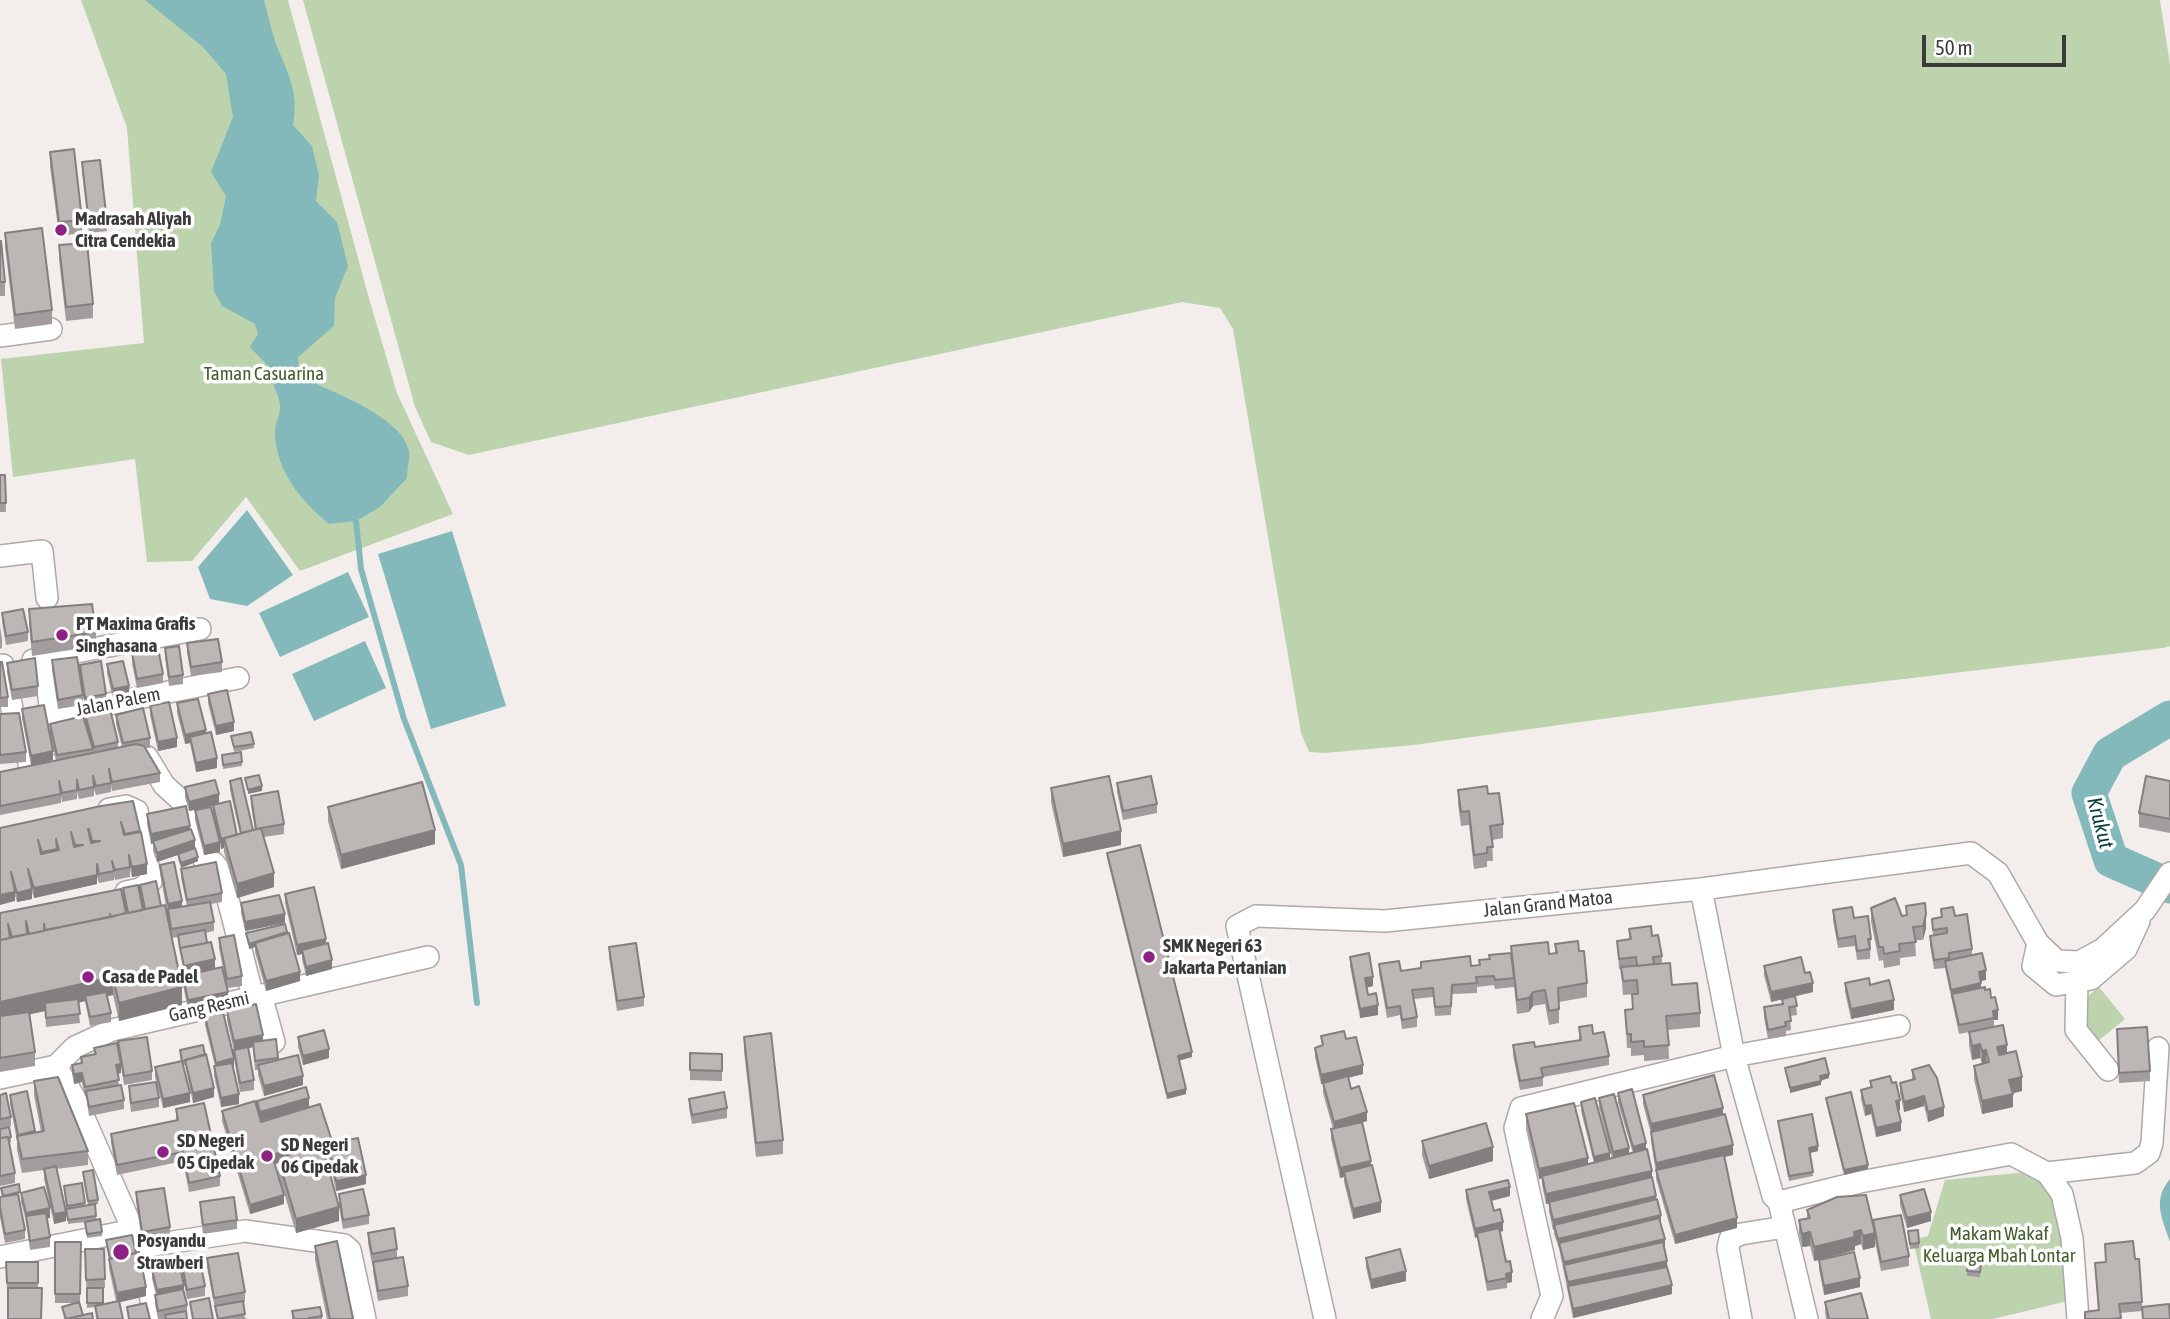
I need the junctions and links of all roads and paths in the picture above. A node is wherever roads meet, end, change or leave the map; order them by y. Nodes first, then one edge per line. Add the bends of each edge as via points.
1 (51, 329) dead end
2 (0, 336) edge
3 (0, 556) edge
4 (47, 598) dead end
5 (200, 629) dead end
6 (45, 658) junction
7 (1, 665) edge
8 (238, 678) dead end
9 (131, 753) edge
10 (69, 764) edge
11 (88, 813) edge
12 (2170, 873) edge
13 (1701, 889) junction
14 (102, 897) edge
15 (2145, 910) junction
16 (2038, 943) junction
17 (428, 957) dead end
18 (2077, 981) junction
19 (257, 996) junction
20 (1899, 1026) dead end
21 (274, 1042) edge
22 (2158, 1048) dead end
23 (1734, 1056) junction
24 (56, 1066) junction
25 (2108, 1070) dead end
26 (0, 1078) edge
27 (2047, 1173) junction
28 (1779, 1202) junction
29 (1785, 1227) junction
30 (137, 1238) junction
31 (0, 1257) edge
32 (155, 1319) edge
33 (365, 1319) edge
34 (1325, 1319) edge
35 (1542, 1319) edge
36 (1741, 1319) edge
37 (1807, 1319) edge
38 (2078, 1319) edge

1 - 2 street
3 - 4 street via 42,551
5 - 6 street
6 - 7 street
6 - 8 street, Jalan Palem via 54,715
7 - 10 street via 14,718 20,719 30,769
9 - 19 street via 144,751 164,785 185,804 204,860 215,863 221,872
11 - 14 street via 126,806 137,811 151,881 140,889
12 - 15 street, Jalan Grand Matoa
13 - 16 street, Jalan Grand Matoa via 1971,853 1998,873
13 - 23 street
13 - 34 street, Jalan Grand Matoa via 1385,921 1256,916 1237,926
15 - 16 street, Jalan Grand Matoa via 2103,949 2079,962 2057,961
15 - 18 street via 2126,949 2091,979
16 - 18 street via 2033,966 2056,985
17 - 19 street, Gang Resmi
18 - 25 street via 2076,1030
19 - 21 street
19 - 24 street, Gang Resmi via 112,1030 75,1047
20 - 23 street
22 - 27 street via 2149,1153 2135,1163
23 - 28 street via 1773,1196
23 - 35 street via 1521,1108 1515,1128 1552,1296
24 - 26 street, Gang Resmi
24 - 30 street via 77,1102
27 - 28 street via 2011,1154
27 - 38 street via 2062,1194 2072,1238
28 - 29 street
29 - 36 street via 1730,1239
29 - 37 street
30 - 31 street
30 - 32 street
30 - 33 street via 245,1231 344,1245

